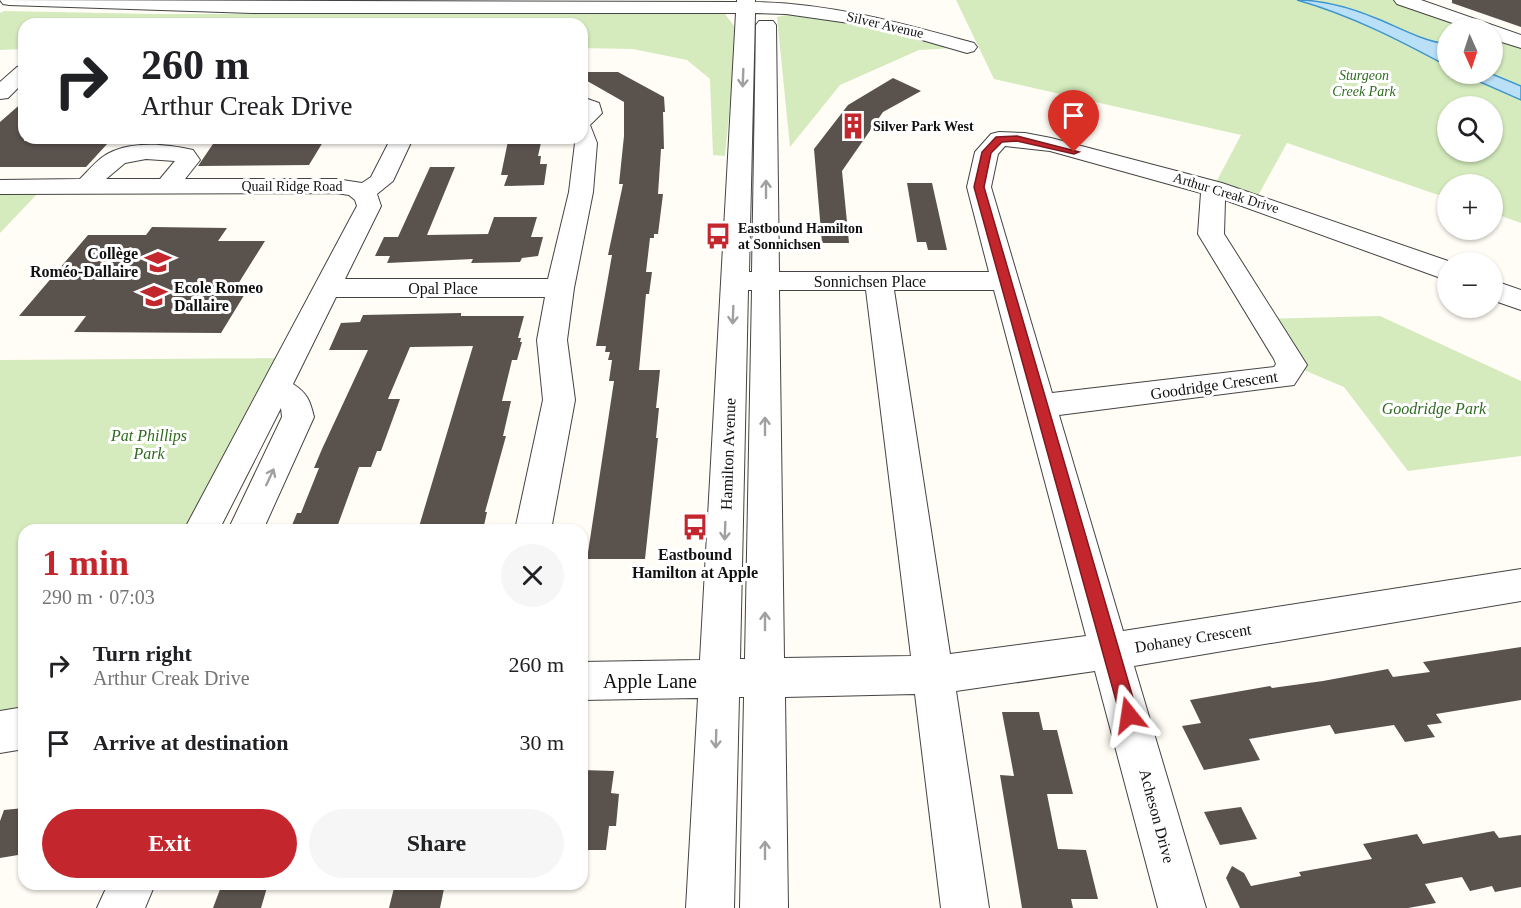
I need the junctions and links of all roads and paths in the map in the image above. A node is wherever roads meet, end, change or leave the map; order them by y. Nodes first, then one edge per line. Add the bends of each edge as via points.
1 (9, 0) edge
2 (1403, 0) edge
3 (746, 3) edge
4 (766, 3) edge
5 (1455, 18) edge
6 (1503, 36) edge
7 (1521, 42) edge
8 (967, 47) dead end
9 (18, 76) edge
10 (0, 93) edge
11 (999, 139) joint
12 (399, 144) edge
13 (586, 144) edge
14 (0, 187) edge
15 (87, 187) junction
16 (167, 187) junction
17 (1213, 188) junction
18 (363, 193) junction
19 (1437, 267) edge
20 (735, 281) junction
21 (766, 281) junction
22 (879, 281) junction
23 (1005, 281) junction
24 (326, 288) junction
25 (560, 288) junction
26 (1503, 294) edge
27 (1521, 301) edge
28 (274, 387) junction
29 (1040, 406) junction
30 (204, 524) edge
31 (248, 524) edge
32 (534, 524) edge
33 (1521, 585) edge
34 (1111, 651) junction
35 (934, 675) junction
36 (765, 680) junction
37 (588, 681) edge
38 (719, 681) junction
39 (18, 729) edge
40 (0, 732) edge
41 (129, 890) edge
42 (121, 908) edge
43 (710, 908) edge
44 (764, 908) edge
45 (965, 908) edge
46 (1182, 908) edge

1 - 3 street, Silver Avenue via 252,7
2 - 5 street
3 - 4 street, Silver Avenue
3 -> 20 street, Hamilton Avenue
4 - 8 street, Silver Avenue via 879,22
21 -> 4 street
6 - 7 street
9 - 10 street
11 - 17 street, Arthur Creak Drive via 1030,141
11 - 23 street, Acheson Drive via 987,152 979,187
12 - 18 street via 381,181
13 - 25 street via 581,192
14 - 15 street, Quail Ridge Road
15 - 16 street, Quail Ridge Road
15 - 16 street via 111,160 123,156 167,152 185,155 188,159
16 - 18 street, Quail Ridge Road via 348,186
17 - 19 street, Arthur Creak Drive
17 - 29 street, Goodridge Crescent via 1211,234 1289,358 1289,371 1283,377
18 - 24 street, Quail Ridge Road via 369,206
20 - 21 street, Sonnichsen Place
20 -> 38 street, Hamilton Avenue
21 - 22 street, Sonnichsen Place
36 -> 21 street
22 - 23 street, Sonnichsen Place
22 - 35 street
23 - 29 street, Acheson Drive
24 - 25 street, Opal Place
24 - 28 street, Quail Ridge Road
25 - 32 street via 552,340 559,400
26 - 27 street
28 - 30 street, Quail Ridge Road
31 -> 28 street via 298,417 295,401
29 - 34 street, Acheson Drive
33 - 34 street, Dohaney Crescent
34 - 35 street, Dohaney Crescent
34 - 46 street, Acheson Drive
35 - 36 street, Dohaney Crescent
35 - 45 street
36 - 38 street, Dohaney Crescent
44 -> 36 street
37 - 38 street, Apple Lane
38 -> 43 street, Hamilton Avenue
39 - 40 street
41 - 42 street

